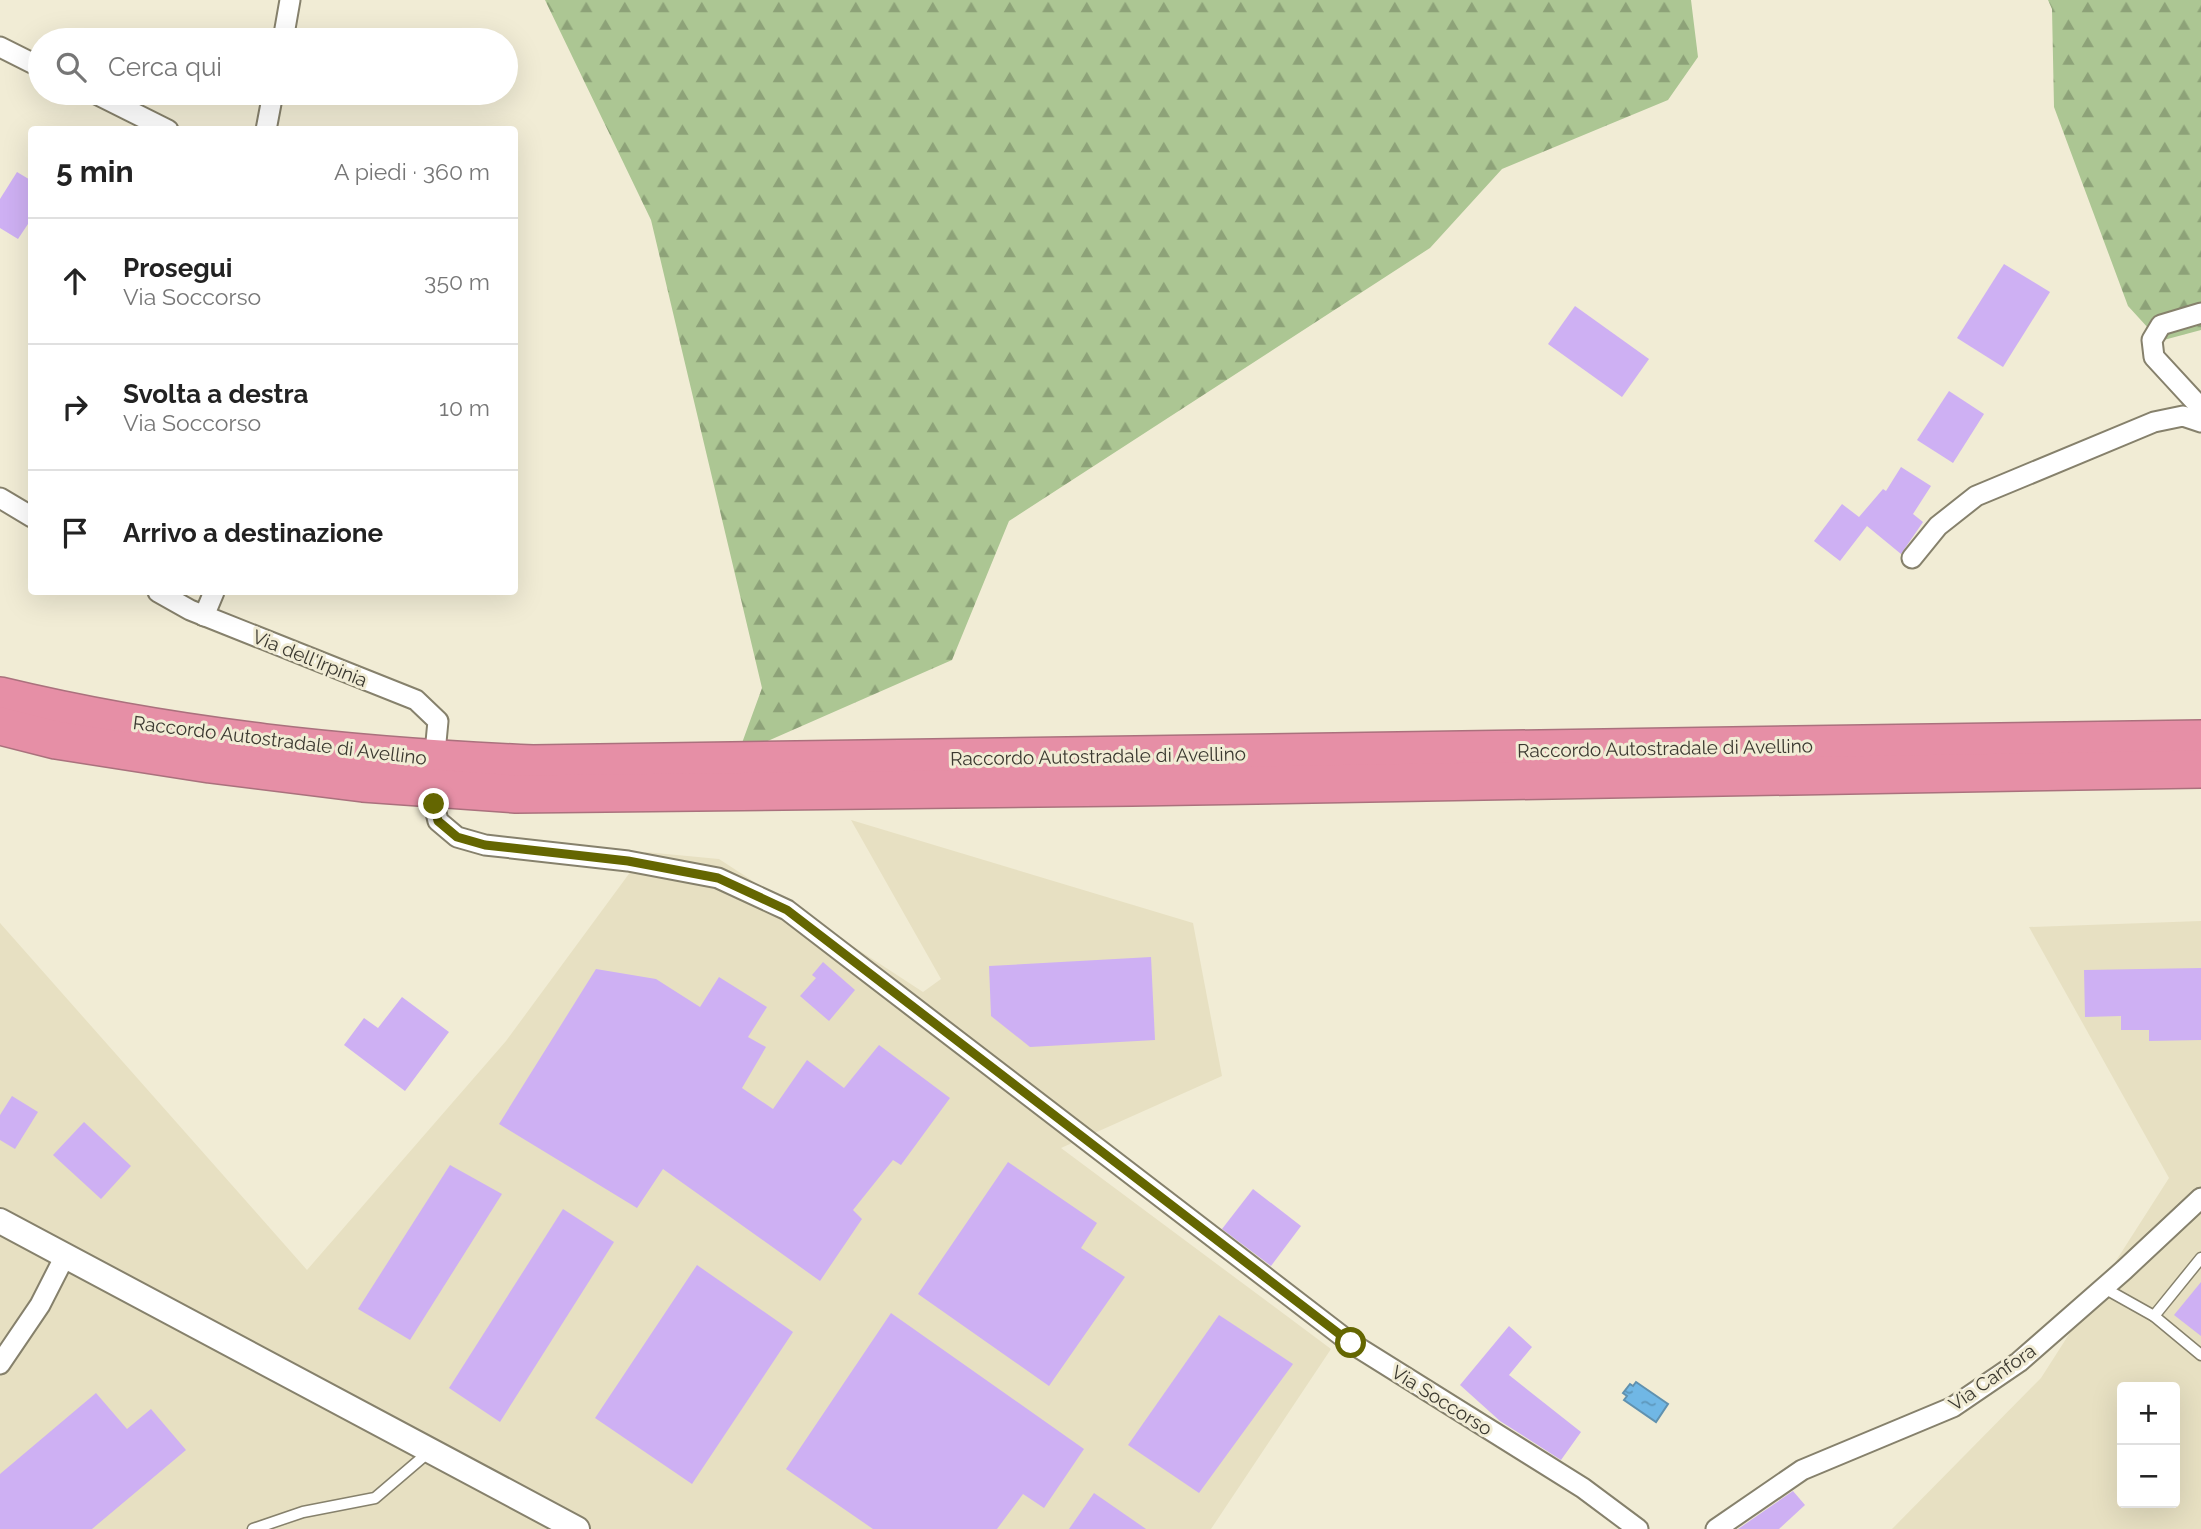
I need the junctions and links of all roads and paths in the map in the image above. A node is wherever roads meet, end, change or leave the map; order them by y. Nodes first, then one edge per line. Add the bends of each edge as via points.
1 (290, 0) edge
2 (285, 28) edge
3 (0, 47) edge
4 (28, 60) edge
5 (117, 105) edge
6 (271, 105) edge
7 (160, 126) edge
8 (267, 126) edge
9 (2201, 313) edge
10 (2201, 408) edge
11 (2201, 422) edge
12 (0, 498) edge
13 (28, 515) edge
14 (1912, 558) dead end
15 (164, 595) edge
16 (213, 595) edge
17 (204, 616) junction
18 (0, 696) edge
19 (0, 726) edge
20 (2201, 739) edge
21 (436, 742) dead end
22 (2201, 769) edge
23 (434, 804) dead end
24 (2201, 1198) edge
25 (0, 1221) edge
26 (65, 1256) junction
27 (2201, 1258) edge
28 (2104, 1288) junction
29 (2154, 1316) junction
30 (2201, 1355) edge
31 (0, 1364) edge
32 (430, 1451) junction
33 (253, 1529) edge
34 (577, 1529) edge
35 (1638, 1529) edge
36 (1716, 1529) edge

1 - 2 street
3 - 4 street
5 - 7 street
6 - 8 street
9 - 10 street via 2161,325 2152,340 2154,357
11 - 14 street via 2183,416 2154,422 1976,496 1938,526
12 - 13 street
15 - 17 street, Via dell'Irpinia
16 - 17 street
17 - 21 street, Via dell'Irpinia via 416,700 438,721
18 - 20 highway, Raccordo Autostradale di Avellino via 185,731 300,746 533,764
19 - 22 highway, Raccordo Autostradale di Avellino via 56,740 210,764 363,783 516,794
23 - 35 street, Via Soccorso via 438,821 457,837 485,845 628,861 718,878 787,910 1351,1343 1583,1488
24 - 28 street, Via Canfora
25 - 26 street
26 - 31 street via 40,1305
26 - 32 street
27 - 29 lane
28 - 29 lane
28 - 36 street, Via Canfora via 2019,1362 1953,1407 1802,1470
29 - 30 lane
32 - 33 lane via 375,1499 303,1512
32 - 34 street

